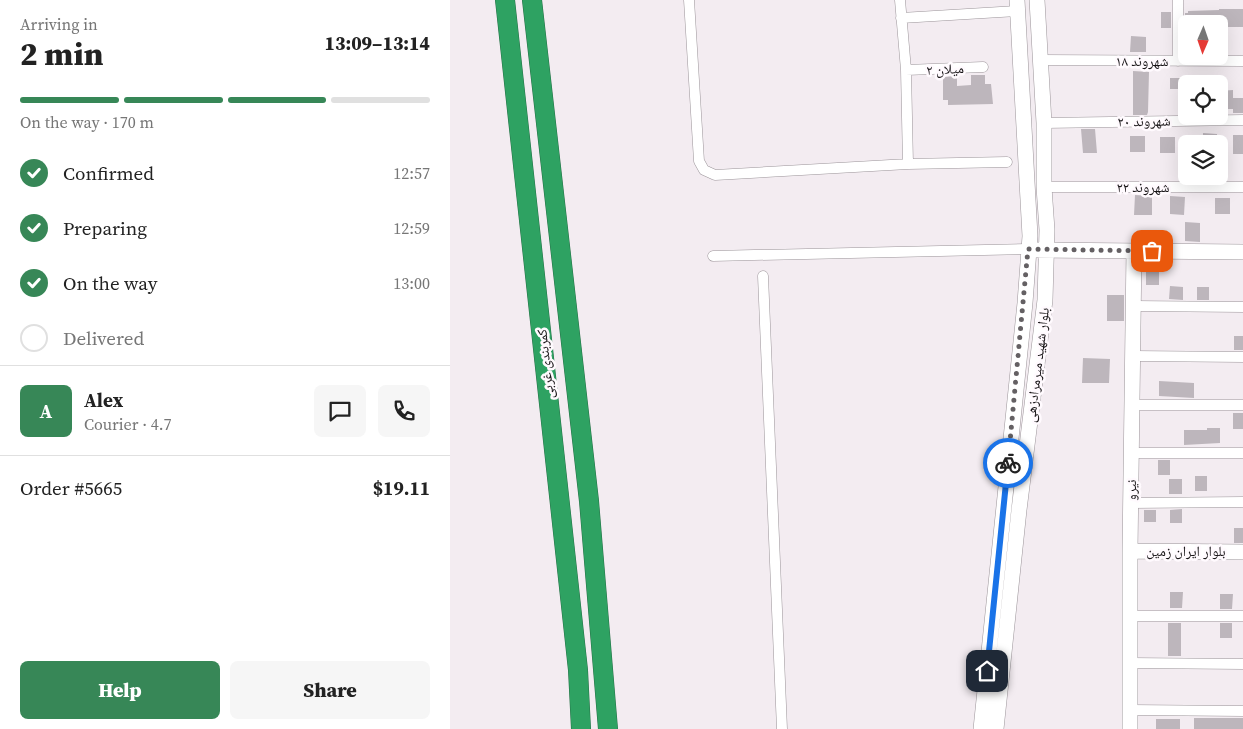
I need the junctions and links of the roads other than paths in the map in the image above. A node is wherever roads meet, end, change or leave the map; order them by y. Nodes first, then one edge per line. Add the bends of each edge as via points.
1 (505, 0) edge
2 (532, 0) edge
3 (689, 0) edge
4 (900, 0) edge
5 (1037, 0) edge
6 (1178, 0) edge
7 (1017, 6) edge
8 (1178, 15) edge
9 (901, 18) junction
10 (1040, 60) junction
11 (1178, 61) edge
12 (1228, 61) edge
13 (1243, 61) edge
14 (983, 67) dead end
15 (906, 70) junction
16 (1243, 120) edge
17 (1044, 123) junction
18 (1007, 162) dead end
19 (908, 164) junction
20 (1044, 187) junction
21 (1243, 187) edge
22 (1028, 249) junction
23 (1047, 250) junction
24 (1134, 251) junction
25 (1243, 252) edge
26 (713, 256) dead end
27 (764, 276) dead end
28 (1134, 306) junction
29 (1243, 307) edge
30 (1133, 356) junction
31 (1243, 357) edge
32 (1132, 405) junction
33 (1243, 405) edge
34 (1131, 453) junction
35 (1243, 453) edge
36 (1243, 502) edge
37 (1131, 503) junction
38 (1243, 552) edge
39 (1130, 557) junction
40 (1243, 561) edge
41 (1130, 616) junction
42 (1243, 616) edge
43 (1130, 663) junction
44 (1243, 664) edge
45 (1130, 710) junction
46 (1243, 711) edge
47 (581, 729) edge
48 (608, 729) edge
49 (782, 729) edge
50 (981, 729) edge
51 (996, 729) edge
52 (1130, 729) edge

1 - 47 highway, کمربندی غربی via 578,670
2 - 48 highway, کمربندی غربی via 589,501
3 - 19 street via 699,161 704,170 715,174
4 - 9 street
5 - 10 main road, بلوار شهید میرمرادزهی
6 - 8 street
7 - 9 street
7 - 22 main road, بلوار شهید میرمرادزهی
9 - 15 street
10 - 11 street, شهروند ۱۸
10 - 17 main road, بلوار شهید میرمرادزهی
12 - 13 street, شهروند ۱۸
14 - 15 street, میلان ۲
15 - 19 street
16 - 17 street, شهروند ۲۰
17 - 20 main road, بلوار شهید میرمرادزهی
18 - 19 street
20 - 21 street, شهروند ۲۲
20 - 23 main road, بلوار شهید میرمرادزهی
22 - 23 main road
22 - 26 street
22 - 50 main road, بلوار شهید میرمرادزهی
23 - 24 main road
23 - 51 main road, بلوار شهید میرمرادزهی via 1046,300
24 - 25 main road
24 - 28 main road, نیرو
27 - 49 street
28 - 29 street
28 - 30 main road, نیرو
30 - 31 street
30 - 32 main road, نیرو
32 - 33 street
32 - 34 main road, نیرو
34 - 35 street
34 - 37 main road, نیرو
36 - 37 street
37 - 39 main road, نیرو
38 - 39 main road, بلوار ایران زمین
39 - 40 main road, بلوار ایران زمین
39 - 41 main road, نیرو
41 - 42 street
41 - 43 main road, نیرو
43 - 44 street
43 - 45 main road, نیرو
45 - 46 street
45 - 52 main road, نیرو

